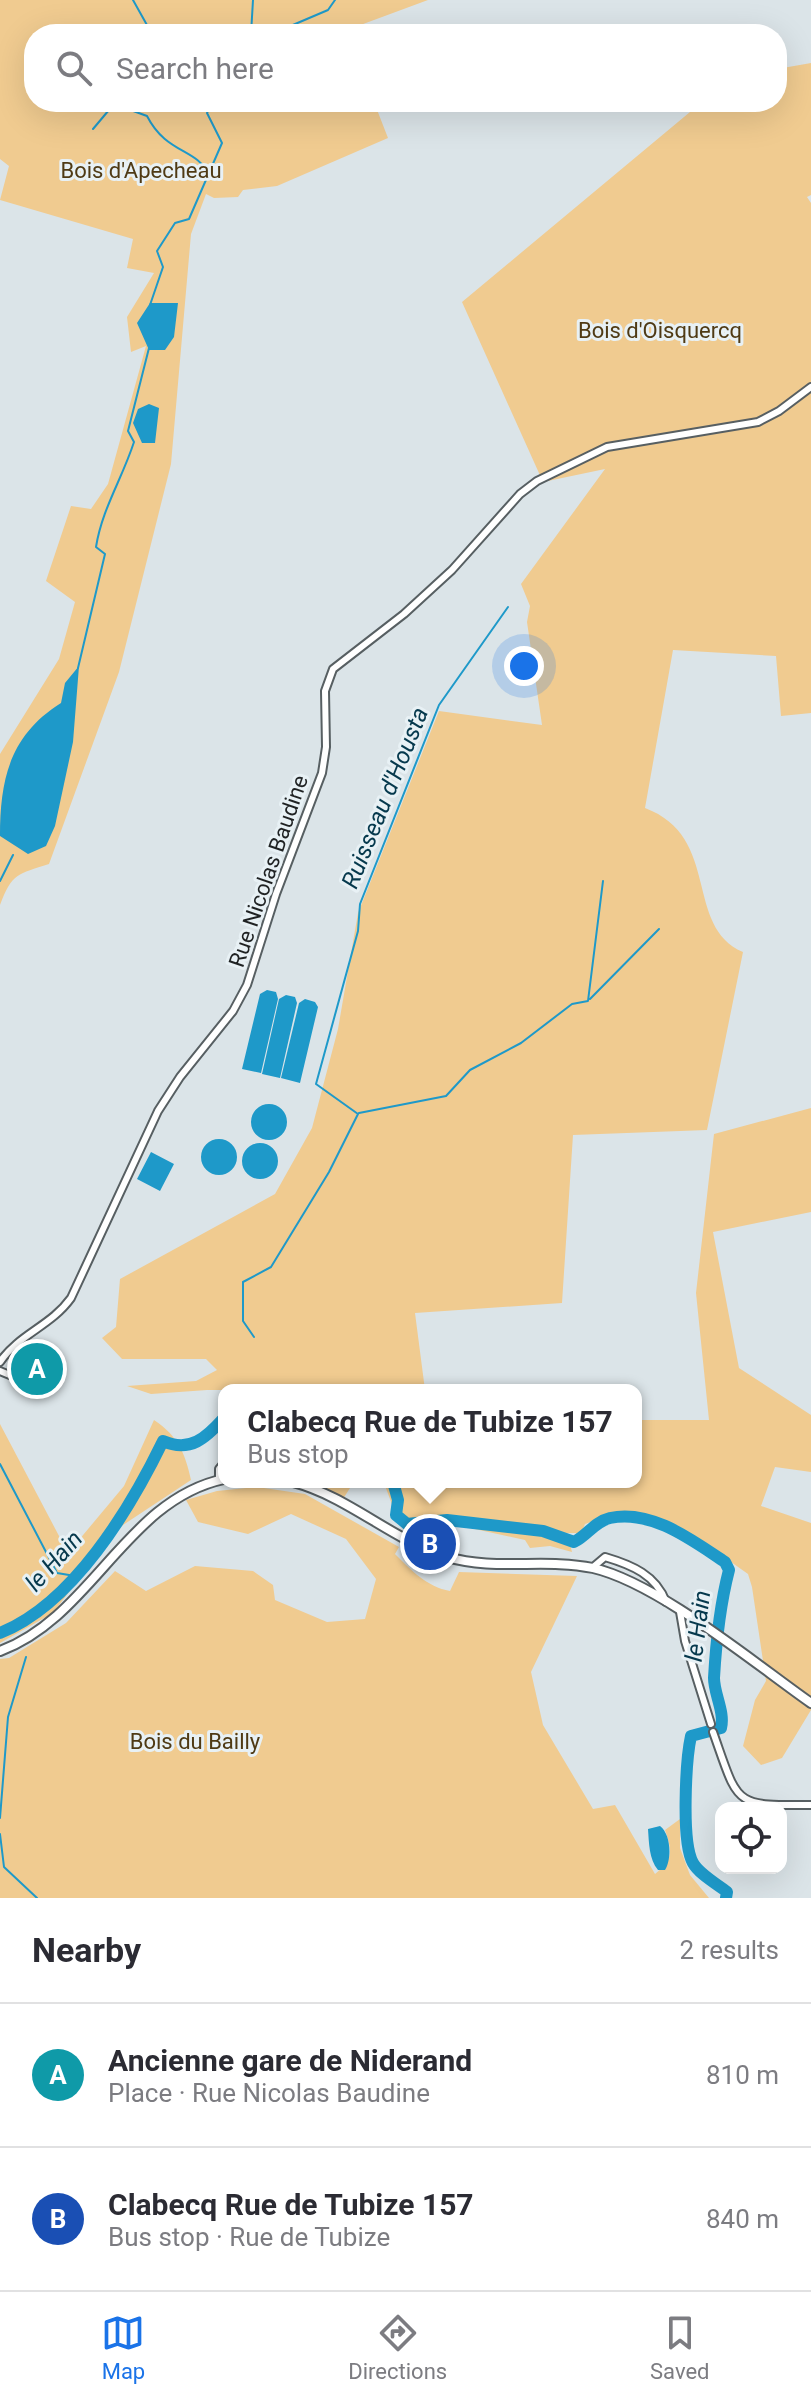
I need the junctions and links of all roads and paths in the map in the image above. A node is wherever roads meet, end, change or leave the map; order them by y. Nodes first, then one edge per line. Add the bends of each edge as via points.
1 (811, 387) edge
2 (0, 1362) edge
3 (0, 1371) edge
4 (39, 1376) dead end
5 (218, 1481) edge
6 (310, 1488) edge
7 (313, 1489) joint
8 (592, 1568) junction
9 (666, 1602) junction
10 (680, 1612) junction
11 (0, 1651) edge
12 (811, 1703) edge
13 (811, 1805) edge

1 - 2 street, Rue Nicolas Baudine via 753,423 607,447 527,488 452,570 333,669 325,691 326,747 319,785 243,995 158,1111 71,1298 53,1319 15,1343
3 - 4 street
5 - 11 main road via 162,1510 61,1616
6 - 7 main road
7 - 8 main road via 447,1557
8 - 9 main road
8 - 9 street via 605,1557 626,1564 660,1585
9 - 10 main road
10 - 12 main road
10 - 13 street via 734,1791 745,1802 759,1805

